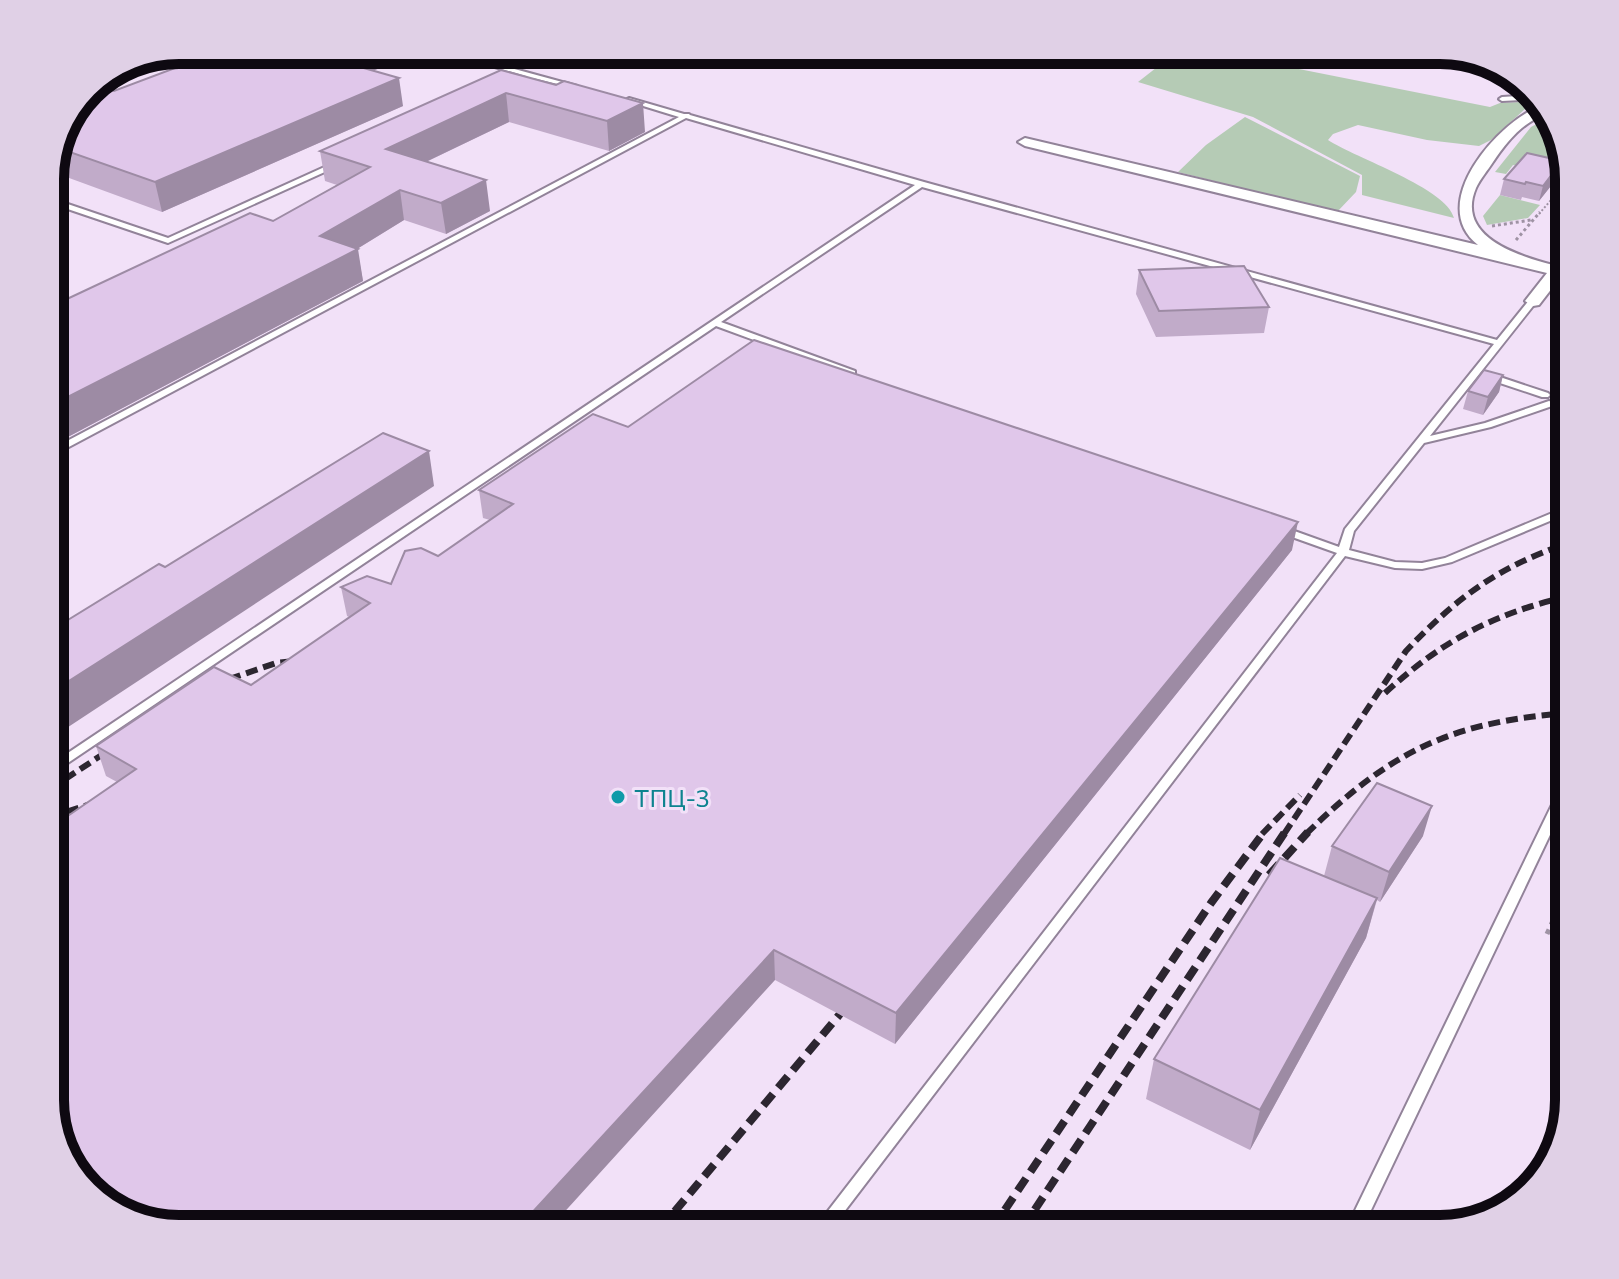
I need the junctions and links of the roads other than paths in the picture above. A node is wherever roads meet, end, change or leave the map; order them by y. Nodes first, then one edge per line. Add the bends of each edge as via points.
1 (489, 64) edge
2 (532, 76) junction
3 (579, 87) edge
4 (504, 89) edge
5 (1521, 98) edge
6 (625, 99) edge
7 (1502, 99) dead end
8 (1533, 112) edge
9 (687, 115) junction
10 (1025, 142) dead end
11 (350, 159) edge
12 (921, 184) junction
13 (64, 205) edge
14 (1510, 250) junction
15 (1555, 270) edge
16 (1555, 274) edge
17 (1533, 301) joint
18 (715, 323) junction
19 (1499, 343) junction
20 (1476, 372) junction
21 (864, 377) edge
22 (1421, 441) junction
23 (64, 447) edge
24 (1555, 515) edge
25 (1268, 525) edge
26 (1343, 552) junction
27 (64, 762) edge
28 (1555, 811) edge
29 (833, 1215) edge
30 (1361, 1215) edge

1 - 2 lane
2 - 3 lane
2 - 4 lane
5 - 7 lane
6 - 9 lane
8 - 14 street via 1516,123 1465,200 1479,239
9 - 12 lane
9 - 23 lane
10 - 14 street
11 - 13 lane via 168,241
12 - 18 lane
12 - 19 lane
14 - 15 street
16 - 17 street
17 - 19 lane
18 - 21 lane
18 - 27 lane
19 - 20 lane
20 - 22 lane
20 - 22 lane via 1547,399 1488,425
22 - 26 lane via 1349,531
24 - 26 lane via 1422,566
25 - 26 lane
26 - 29 lane
28 - 30 lane

